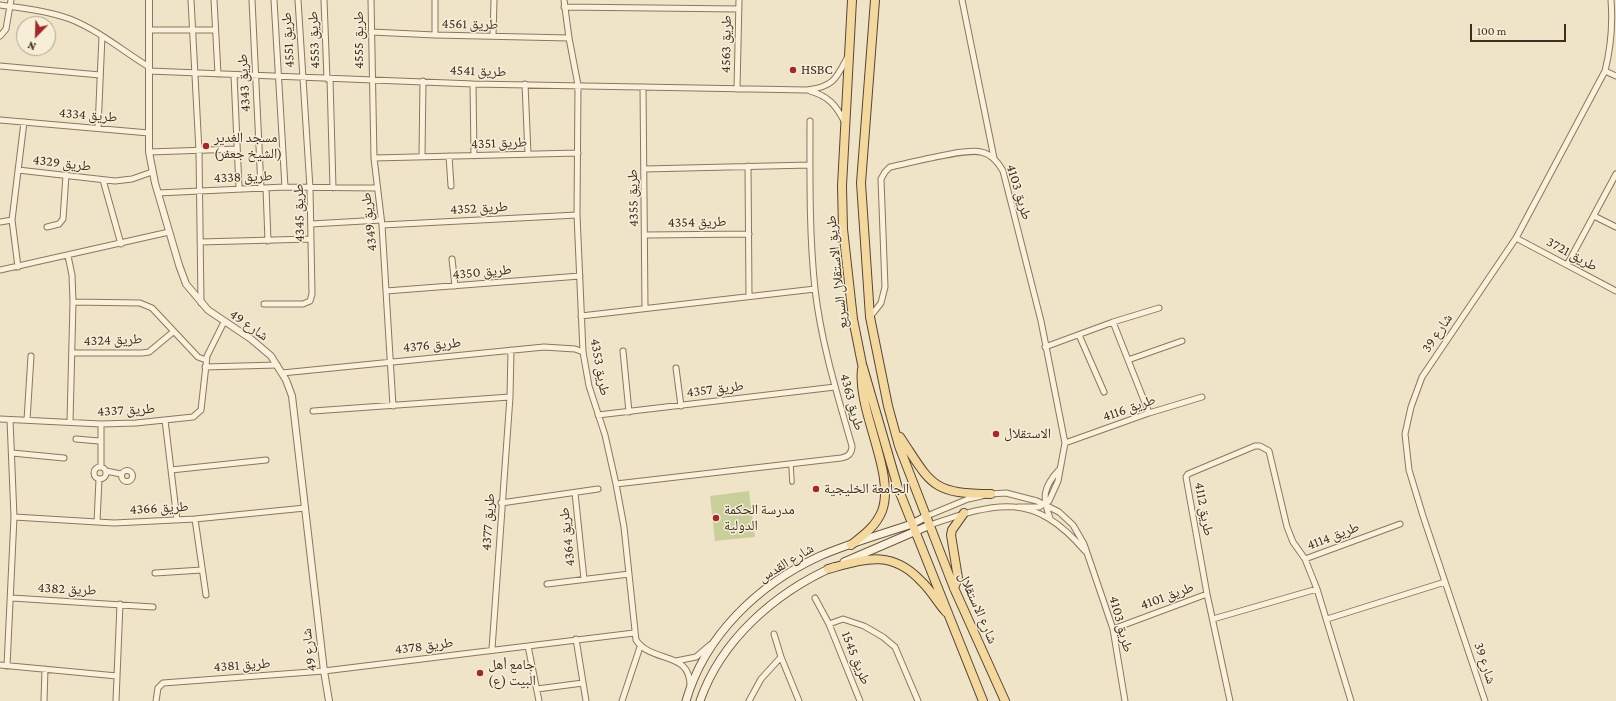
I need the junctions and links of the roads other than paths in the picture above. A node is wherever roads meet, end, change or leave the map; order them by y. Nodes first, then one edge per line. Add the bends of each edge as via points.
1 (11, 0) edge
2 (149, 0) edge
3 (191, 0) edge
4 (214, 0) edge
5 (252, 0) edge
6 (274, 0) edge
7 (298, 0) edge
8 (324, 0) edge
9 (371, 0) edge
10 (435, 0) edge
11 (494, 0) edge
12 (564, 0) edge
13 (739, 0) edge
14 (852, 0) edge
15 (875, 0) edge
16 (962, 0) edge
17 (1611, 0) edge
18 (0, 5) edge
19 (10, 6) junction
20 (564, 7) junction
21 (739, 10) junction
22 (149, 30) junction
23 (216, 30) junction
24 (192, 31) junction
25 (371, 32) junction
26 (0, 36) edge
27 (102, 36) junction
28 (435, 36) junction
29 (493, 36) junction
30 (569, 38) junction
31 (849, 55) junction
32 (0, 66) edge
33 (149, 69) junction
34 (1604, 71) junction
35 (195, 74) junction
36 (218, 74) junction
37 (100, 75) junction
38 (234, 75) junction
39 (256, 76) junction
40 (1616, 76) edge
41 (278, 77) junction
42 (302, 78) junction
43 (329, 79) junction
44 (371, 80) junction
45 (423, 81) junction
46 (473, 84) junction
47 (525, 84) junction
48 (578, 86) junction
49 (643, 87) junction
50 (737, 89) junction
51 (807, 90) junction
52 (0, 120) edge
53 (810, 121) dead end
54 (24, 122) junction
55 (845, 123) junction
56 (98, 128) junction
57 (149, 133) junction
58 (237, 149) junction
59 (199, 150) junction
60 (149, 152) junction
61 (578, 153) junction
62 (528, 154) junction
63 (422, 156) junction
64 (449, 156) junction
65 (474, 156) junction
66 (374, 158) junction
67 (994, 158) junction
68 (810, 165) junction
69 (748, 166) junction
70 (645, 169) junction
71 (18, 170) junction
72 (152, 172) junction
73 (1616, 174) edge
74 (66, 176) junction
75 (104, 180) junction
76 (451, 186) dead end
77 (285, 187) junction
78 (239, 188) junction
79 (264, 188) junction
80 (310, 188) junction
81 (333, 188) junction
82 (377, 188) junction
83 (199, 190) junction
84 (158, 193) junction
85 (577, 215) junction
86 (1594, 216) junction
87 (12, 220) junction
88 (0, 222) edge
89 (382, 222) junction
90 (311, 224) junction
91 (47, 227) dead end
92 (1616, 227) edge
93 (169, 232) junction
94 (749, 234) junction
95 (646, 235) junction
96 (1516, 238) junction
97 (311, 239) junction
98 (268, 240) junction
99 (200, 242) junction
100 (121, 244) junction
101 (68, 256) junction
102 (452, 259) dead end
103 (1567, 265) junction
104 (18, 267) junction
105 (0, 270) edge
106 (580, 276) junction
107 (455, 286) junction
108 (815, 289) junction
109 (386, 291) junction
110 (1616, 291) edge
111 (749, 296) junction
112 (73, 302) junction
113 (201, 304) junction
114 (264, 304) dead end
115 (645, 308) junction
116 (1159, 308) dead end
117 (581, 316) junction
118 (870, 317) junction
119 (224, 322) junction
120 (1113, 322) junction
121 (173, 332) junction
122 (1079, 335) junction
123 (1182, 341) dead end
124 (1046, 347) junction
125 (511, 350) junction
126 (622, 351) dead end
127 (583, 352) junction
128 (72, 353) junction
129 (31, 356) dead end
130 (206, 360) junction
131 (1128, 360) junction
132 (391, 361) junction
133 (862, 364) junction
134 (277, 365) junction
135 (205, 367) junction
136 (676, 368) dead end
137 (282, 373) junction
138 (835, 388) junction
139 (1104, 392) dead end
140 (510, 397) junction
141 (1202, 397) dead end
142 (393, 406) junction
143 (681, 406) junction
144 (313, 411) dead end
145 (629, 412) junction
146 (1149, 413) junction
147 (598, 415) junction
148 (0, 419) edge
149 (10, 420) junction
150 (27, 420) junction
151 (165, 420) junction
152 (70, 422) junction
153 (100, 424) junction
154 (894, 428) junction
155 (76, 439) dead end
156 (100, 441) junction
157 (1065, 443) junction
158 (12, 453) junction
159 (64, 458) dead end
160 (266, 460) dead end
161 (791, 465) junction
162 (101, 466) junction
163 (172, 470) junction
164 (106, 471) junction
165 (121, 474) dead end
166 (99, 479) junction
167 (792, 482) dead end
168 (616, 484) junction
169 (598, 489) dead end
170 (575, 493) junction
171 (991, 494) junction
172 (501, 502) junction
173 (1045, 504) junction
174 (1018, 507) junction
175 (305, 508) junction
176 (964, 513) junction
177 (926, 516) junction
178 (14, 517) junction
179 (1050, 518) junction
180 (195, 519) junction
181 (177, 520) junction
182 (97, 522) junction
183 (912, 524) junction
184 (1400, 524) dead end
185 (930, 525) junction
186 (916, 532) junction
187 (851, 545) junction
188 (1088, 556) junction
189 (1305, 559) junction
190 (828, 569) junction
191 (202, 570) junction
192 (156, 573) dead end
193 (629, 574) junction
194 (584, 580) junction
195 (1445, 582) junction
196 (547, 584) dead end
197 (954, 588) junction
198 (1317, 589) junction
199 (1207, 594) junction
200 (206, 595) dead end
201 (12, 598) junction
202 (815, 598) dead end
203 (120, 604) junction
204 (153, 606) dead end
205 (949, 615) junction
206 (1213, 619) junction
207 (1327, 619) junction
208 (829, 624) junction
209 (1113, 629) junction
210 (634, 633) junction
211 (774, 634) dead end
212 (718, 635) junction
213 (576, 640) junction
214 (528, 646) junction
215 (640, 647) junction
216 (492, 649) junction
217 (781, 656) junction
218 (676, 661) junction
219 (0, 665) edge
220 (7, 666) junction
221 (45, 669) junction
222 (324, 671) junction
223 (117, 676) junction
224 (583, 683) junction
225 (537, 689) junction
226 (689, 690) junction
227 (44, 701) edge
228 (116, 701) edge
229 (156, 701) edge
230 (329, 701) edge
231 (539, 701) edge
232 (586, 701) edge
233 (622, 701) edge
234 (686, 701) edge
235 (700, 701) edge
236 (749, 701) edge
237 (799, 701) edge
238 (860, 701) edge
239 (918, 701) edge
240 (983, 701) edge
241 (1005, 701) edge
242 (1126, 701) edge
243 (1230, 701) edge
244 (1351, 701) edge
245 (1485, 701) edge

1 - 19 street
2 - 22 street, شارع 49
3 - 24 street
4 - 23 street
5 - 39 street, طريق 4343
6 - 41 street, طريق 4551
7 - 42 street, طريق 4551
8 - 43 street, طريق 4553
9 - 25 street, طريق 4555
10 - 28 street
11 - 29 street
12 - 20 street
13 - 21 street, طريق 4563
14 - 31 main road, طريق الاستقلال السريع
15 - 118 main road, طريق الاستقلال السريع via 861,182
16 - 67 street
17 - 34 street, شارع 39 via 1611,50
18 - 19 street
19 - 26 street via 6,29
19 - 27 street via 72,20
20 - 21 street
20 - 30 street
21 - 50 street, طريق 4563
22 - 24 street
22 - 33 street, شارع 49
23 - 24 street
23 - 36 street
24 - 35 street
25 - 28 street, طريق 4561
25 - 44 street, طريق 4555
27 - 33 street
27 - 37 street
28 - 29 street, طريق 4561
29 - 30 street, طريق 4561
30 - 48 street
31 - 51 street via 831,83 822,89
31 - 55 main road, طريق الاستقلال السريع
32 - 37 street
33 - 35 street, طريق 4541
33 - 57 street, شارع 49
34 - 40 street
34 - 96 street, شارع 39
35 - 36 street, طريق 4541
35 - 59 street
36 - 38 street, طريق 4541
37 - 56 street
38 - 39 street, طريق 4541
38 - 58 street
39 - 41 street, طريق 4541
39 - 79 street, طريق 4343
41 - 42 street, طريق 4541
41 - 77 street
42 - 43 street, طريق 4541
42 - 80 street, طريق 4345
43 - 44 street, طريق 4541
43 - 81 street, طريق 4553
44 - 45 street, طريق 4541
44 - 66 street, طريق 4349
45 - 46 street, طريق 4541
45 - 63 street
46 - 47 street, طريق 4541
46 - 65 street
47 - 48 street, طريق 4541
47 - 62 street
48 - 49 street, طريق 4541
48 - 61 street, طريق 4353
49 - 50 street, طريق 4541
49 - 70 street, طريق 4355
50 - 51 street, طريق 4541
51 - 55 street via 830,99
52 - 54 street, طريق 4334
53 - 68 street, طريق 4363
54 - 56 street, طريق 4334
54 - 71 street
55 - 133 main road, طريق الاستقلال السريع via 843,229 852,311
56 - 57 street, طريق 4334
57 - 60 street, شارع 49
58 - 59 street
58 - 78 street
59 - 60 street
59 - 83 street
60 - 72 street, شارع 49
61 - 62 street, طريق 4351
61 - 85 street, طريق 4353
62 - 65 street, طريق 4351
63 - 64 street, طريق 4351
63 - 66 street, طريق 4351
64 - 65 street, طريق 4351
64 - 76 street
66 - 82 street, طريق 4349
67 - 118 street, طريق 4103 via 972,151 890,167 884,172 881,179 885,287 881,304
67 - 124 street, طريق 4103 via 1004,171
68 - 69 street
68 - 108 street, طريق 4363
69 - 70 street
69 - 94 street
70 - 95 street, طريق 4355
71 - 74 street, طريق 4329
71 - 87 street
72 - 75 street, طريق 4329 via 124,181
72 - 84 street, شارع 49
73 - 86 street
74 - 75 street, طريق 4329
74 - 91 street via 63,219 59,224
75 - 100 street, طريق 4329
77 - 79 street, طريق 4338
77 - 80 street, طريق 4338
78 - 79 street, طريق 4338
78 - 83 street, طريق 4338
79 - 98 street, طريق 4343
80 - 81 street, طريق 4338
80 - 90 street, طريق 4345
81 - 82 street, طريق 4338
82 - 89 street, طريق 4349
83 - 84 street, طريق 4338
83 - 99 street
84 - 93 street, شارع 49
85 - 89 street, طريق 4352
85 - 106 street, طريق 4353
86 - 92 street
86 - 103 street
87 - 88 street
87 - 104 street
89 - 90 street, طريق 4352
89 - 109 street, طريق 4349
90 - 97 street, طريق 4345
93 - 100 street
93 - 113 street, شارع 49 via 186,284
94 - 95 street, طريق 4354
94 - 111 street
95 - 115 street, طريق 4355
96 - 103 street, طريق 3721
96 - 195 street, شارع 39 via 1422,377 1405,434 1409,470
97 - 98 street
97 - 114 street, طريق 4345 via 310,301 303,304
98 - 99 street
99 - 113 street
100 - 101 street
101 - 104 street
101 - 112 street, طريق 4324
102 - 107 street
103 - 110 street, طريق 3721
104 - 105 street
106 - 107 street, طريق 4350
106 - 117 street, طريق 4353
107 - 109 street, طريق 4350
108 - 111 street
108 - 138 street, طريق 4363
109 - 132 street, طريق 4349
111 - 115 street
112 - 121 street via 144,303 152,308
112 - 128 street, طريق 4324
113 - 119 street, شارع 49
115 - 117 street
116 - 120 street
117 - 127 street, طريق 4353
118 - 154 main road, طريق الاستقلال السريع
119 - 130 street, طريق 4337
119 - 134 street, شارع 49 via 258,344
120 - 122 street
120 - 131 street
121 - 128 street, طريق 4324 via 142,354
121 - 130 street via 198,357
122 - 124 street
122 - 139 street
123 - 131 street
124 - 157 street, طريق 4103
125 - 127 street, طريق 4376 via 544,347
125 - 132 street, طريق 4376
125 - 140 street, طريق 4377
126 - 145 street
127 - 147 street, طريق 4353 via 589,386
128 - 152 street, طريق 4324
129 - 150 street
130 - 135 street, طريق 4337
131 - 146 street
132 - 137 street, طريق 4376
132 - 142 street, طريق 4349
133 - 183 main road, طريق الاستقلال السريع via 891,468
133 - 187 main road via 860,380 885,493 879,516 870,529
134 - 135 street
134 - 137 street, شارع 49
135 - 151 street, طريق 4337 via 201,410 194,417
136 - 143 street
137 - 175 street, شارع 49 via 294,404
138 - 143 street, طريق 4357
138 - 161 street, طريق 4363 via 852,446 851,452 841,458
140 - 142 street
140 - 172 street, طريق 4377
141 - 146 street, طريق 4116
142 - 144 street
143 - 145 street, طريق 4357
145 - 147 street, طريق 4357
146 - 157 street, طريق 4116
147 - 168 street, طريق 4353
148 - 149 street, طريق 4337
149 - 150 street, طريق 4337
149 - 158 street
150 - 152 street, طريق 4337
151 - 153 street, طريق 4337
151 - 163 street
152 - 153 street, طريق 4337
153 - 156 street
154 - 171 main road via 916,463 940,487 958,493
154 - 177 main road, طريق الاستقلال السريع
155 - 156 street
156 - 162 street
157 - 173 street, طريق 4103 via 1059,470 1052,478 1044,498
158 - 159 street
158 - 178 street
160 - 163 street
161 - 167 street
161 - 168 street, طريق 4363
162 - 164 street
162 - 166 street via 94,470 96,478
163 - 181 street
164 - 165 street
164 - 166 street
166 - 182 street
168 - 193 street, طريق 4353
169 - 170 street, طريق 4364
170 - 172 street, طريق 4364
170 - 194 street, طريق 4364
171 - 173 street, طريق 4103 via 1019,495
171 - 177 street, طريق 4103
172 - 216 street, طريق 4377
173 - 174 street via 1039,507
173 - 179 street
173 - 188 street, طريق 4103 via 1073,525
174 - 176 street, طريق 4103 via 991,506
174 - 179 street, طريق 4103 via 1036,511
175 - 180 street, طريق 4366
175 - 222 street, شارع 49
176 - 185 street, طريق 4103
176 - 197 main road via 951,535 958,578
177 - 183 main road, شارع القدس
177 - 185 main road, طريق الاستقلال السريع
178 - 182 street, طريق 4366
178 - 201 street
179 - 188 street, طريق 4103 via 1071,535
180 - 181 street, طريق 4366
180 - 191 street
181 - 182 street, طريق 4366
183 - 186 main road, طريق الاستقلال السريع
183 - 187 main road, شارع القدس
184 - 189 street, طريق 4114
185 - 186 main road, شارع القدس
185 - 197 main road, شارع الاستقلال
186 - 190 main road, شارع القدس
186 - 205 main road, شارع الاستقلال
187 - 212 main road, شارع القدس via 821,556 776,580 740,610
188 - 209 street, طريق 4103
189 - 198 street, طريق 4114
189 - 199 street, طريق 4112 via 1288,532 1269,451 1255,446 1186,477
190 - 205 main road via 875,558 892,561 908,569 920,580
190 - 235 main road, شارع القدس via 785,593 750,622 722,658
191 - 192 street
191 - 200 street
193 - 194 street, طريق 4364
193 - 210 street, طريق 4353
194 - 196 street, طريق 4364
195 - 207 street
195 - 245 street, شارع 39
197 - 241 main road, شارع الاستقلال
198 - 206 street
198 - 207 street, طريق 4114
199 - 206 street, طريق 4112
199 - 209 street, طريق 4101
201 - 203 street, طريق 4382
201 - 220 street
202 - 208 street, طريق 1545
203 - 204 street, طريق 4382
203 - 223 street
205 - 240 main road, شارع الاستقلال
206 - 243 street, طريق 4112
207 - 244 street, طريق 4114
208 - 238 street, طريق 1545
208 - 239 street, طريق 1545 via 843,619 864,626 895,647
209 - 242 street, طريق 4103
210 - 213 street, طريق 4378
210 - 215 street, طريق 4353
211 - 217 street
212 - 218 street via 701,654 689,660
212 - 226 main road, شارع القدس
213 - 214 street, طريق 4378
213 - 224 street
214 - 216 street, طريق 4378
214 - 225 street
215 - 218 street
215 - 233 street
216 - 222 street, طريق 4378
217 - 236 street via 761,679
217 - 237 street
218 - 226 street via 685,667 688,673
219 - 220 street
220 - 221 street
221 - 223 street
221 - 227 street
222 - 229 street, طريق 4381 via 163,683 158,688
222 - 230 street, شارع 49
223 - 228 street
224 - 225 street
224 - 232 street
225 - 231 street
226 - 234 main road, شارع القدس

